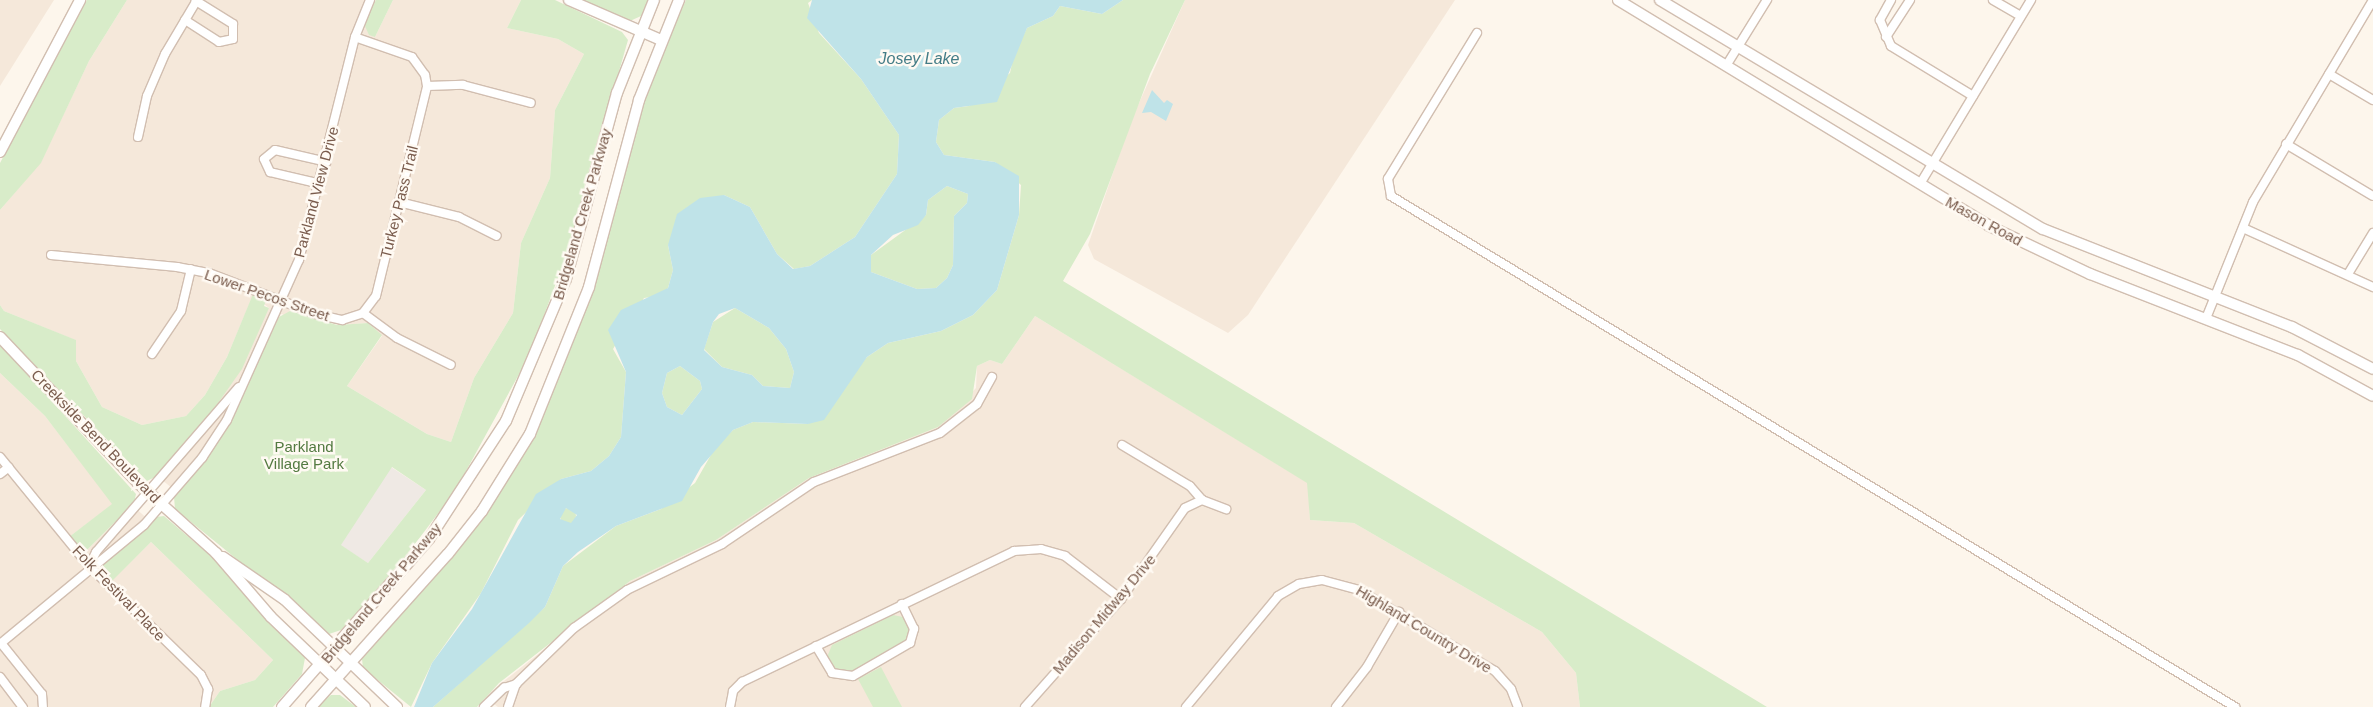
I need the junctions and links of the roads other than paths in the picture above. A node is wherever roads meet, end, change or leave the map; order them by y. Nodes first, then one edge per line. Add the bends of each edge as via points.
1 (80, 0) edge
2 (197, 0) edge
3 (370, 0) edge
4 (569, 0) edge
5 (654, 0) edge
6 (679, 0) edge
7 (1618, 0) edge
8 (1660, 0) edge
9 (1767, 0) edge
10 (1891, 0) edge
11 (1910, 0) edge
12 (1993, 0) edge
13 (2031, 0) edge
14 (2371, 1) edge
15 (2021, 16) junction
16 (185, 20) junction
17 (639, 32) junction
18 (1477, 33) dead end
19 (355, 37) junction
20 (1886, 38) junction
21 (661, 40) junction
22 (1738, 47) junction
23 (1726, 66) junction
24 (2329, 74) junction
25 (427, 86) junction
26 (1972, 96) junction
27 (2373, 100) edge
28 (530, 103) dead end
29 (138, 138) dead end
30 (2286, 144) junction
31 (0, 152) edge
32 (327, 162) junction
33 (1932, 163) junction
34 (321, 184) junction
35 (1920, 184) junction
36 (2373, 196) edge
37 (399, 202) junction
38 (2243, 228) junction
39 (2373, 233) edge
40 (497, 236) dead end
41 (51, 256) dead end
42 (191, 269) junction
43 (2348, 274) junction
44 (2373, 287) edge
45 (2215, 297) junction
46 (278, 299) junction
47 (362, 313) junction
48 (2207, 316) junction
49 (0, 337) edge
50 (152, 354) dead end
51 (452, 365) dead end
52 (2373, 369) edge
53 (992, 377) dead end
54 (246, 378) junction
55 (2373, 396) edge
56 (1122, 445) dead end
57 (0, 457) edge
58 (9, 467) junction
59 (0, 474) edge
60 (149, 492) junction
61 (1202, 500) junction
62 (162, 504) junction
63 (1226, 509) dead end
64 (216, 553) junction
65 (90, 566) junction
66 (1121, 599) junction
67 (902, 604) junction
68 (1399, 612) junction
69 (0, 643) edge
70 (816, 646) junction
71 (334, 648) junction
72 (350, 663) junction
73 (320, 664) junction
74 (0, 677) edge
75 (336, 680) junction
76 (516, 684) junction
77 (394, 704) edge
78 (23, 707) edge
79 (43, 707) edge
80 (205, 707) edge
81 (282, 707) edge
82 (311, 707) edge
83 (365, 707) edge
84 (484, 707) edge
85 (508, 707) edge
86 (730, 707) edge
87 (1025, 707) edge
88 (1186, 707) edge
89 (1336, 707) edge
90 (1518, 707) edge
91 (2234, 707) edge

1 - 31 main road
2 - 16 street
2 - 16 street via 233,24 233,39 219,42
3 - 19 street, Parkland View Drive
4 - 17 main road
5 - 17 main road, Bridgeland Creek Parkway
6 - 21 main road, Bridgeland Creek Parkway
7 - 23 main road, Mason Road
8 - 22 main road, Mason Road
9 - 22 street
10 - 20 street via 1880,20
11 - 20 street
12 - 15 street
13 - 15 street
14 - 24 street
15 - 26 street
16 - 29 street via 147,96
17 - 21 main road
17 - 71 main road, Bridgeland Creek Parkway via 617,93 566,279 527,377 461,495 398,577
18 - 91 street via 1388,179 1391,196
19 - 25 street via 412,58 425,75
19 - 32 street, Parkland View Drive
20 - 26 street via 1891,46
21 - 72 main road, Bridgeland Creek Parkway via 634,118 589,287 530,434 459,540
22 - 23 street
22 - 33 main road, Mason Road
23 - 35 main road, Mason Road
24 - 27 street
24 - 30 street
25 - 28 street via 463,85
25 - 37 street, Turkey Pass Trail
26 - 33 street
30 - 36 street
30 - 38 street
32 - 34 street, Parkland View Drive
32 - 34 street via 275,150 264,159 270,172
33 - 35 street
33 - 45 main road, Mason Road via 2044,229
34 - 46 street, Parkland View Drive via 299,260
35 - 48 main road, Mason Road via 2039,252
37 - 40 street via 459,217
37 - 47 street, Turkey Pass Trail via 376,296
38 - 43 street
38 - 45 street
39 - 43 street
41 - 42 street, Lower Pecos Street
42 - 46 street, Lower Pecos Street
42 - 50 street via 181,311
43 - 44 street
45 - 48 street
45 - 52 main road, Mason Road via 2292,327
46 - 47 street, Lower Pecos Street via 342,320
46 - 54 street, Parkland View Drive
47 - 51 street via 397,338
48 - 55 main road, Mason Road via 2298,355
49 - 60 main road, Creekside Bend Boulevard
53 - 76 street via 977,404 940,433 814,482 722,544 627,590 560,640
54 - 60 street, Parkland View Drive
54 - 62 street, Parkland View Drive via 227,420 202,458
56 - 61 street via 1190,486
57 - 58 street, Folk Festival Place
58 - 59 street
58 - 65 street, Folk Festival Place
60 - 62 main road, Creekside Bend Boulevard
60 - 65 street, Parkland View Drive via 96,552
61 - 63 street
61 - 66 street, Madison Midway Drive via 1185,508
62 - 64 main road, Creekside Bend Boulevard
62 - 65 street, Parkland View Drive via 121,545
64 - 71 main road, Creekside Bend Boulevard via 285,600
64 - 73 main road, Creekside Bend Boulevard via 271,618
65 - 69 street, Parkland View Drive
65 - 80 street, Folk Festival Place via 201,675 208,689
66 - 67 street via 1065,556 1027,549 999,556
66 - 87 street, Madison Midway Drive
67 - 70 street
67 - 70 street via 914,629 910,643 853,676 832,673
68 - 88 street, Highland Country Drive via 1334,581 1310,581 1289,588 1268,607
68 - 89 street via 1367,667
68 - 90 street, Highland Country Drive via 1495,671 1511,689
69 - 79 street via 42,694
70 - 86 street via 742,682 733,691
71 - 72 main road, Creekside Bend Boulevard
71 - 73 main road, Bridgeland Creek Parkway
72 - 75 main road, Bridgeland Creek Parkway
72 - 77 main road, Creekside Bend Boulevard
73 - 75 main road, Creekside Bend Boulevard
73 - 81 main road, Bridgeland Creek Parkway
74 - 78 street
75 - 82 main road, Bridgeland Creek Parkway
75 - 83 main road, Creekside Bend Boulevard
76 - 84 street via 504,688
76 - 85 street

